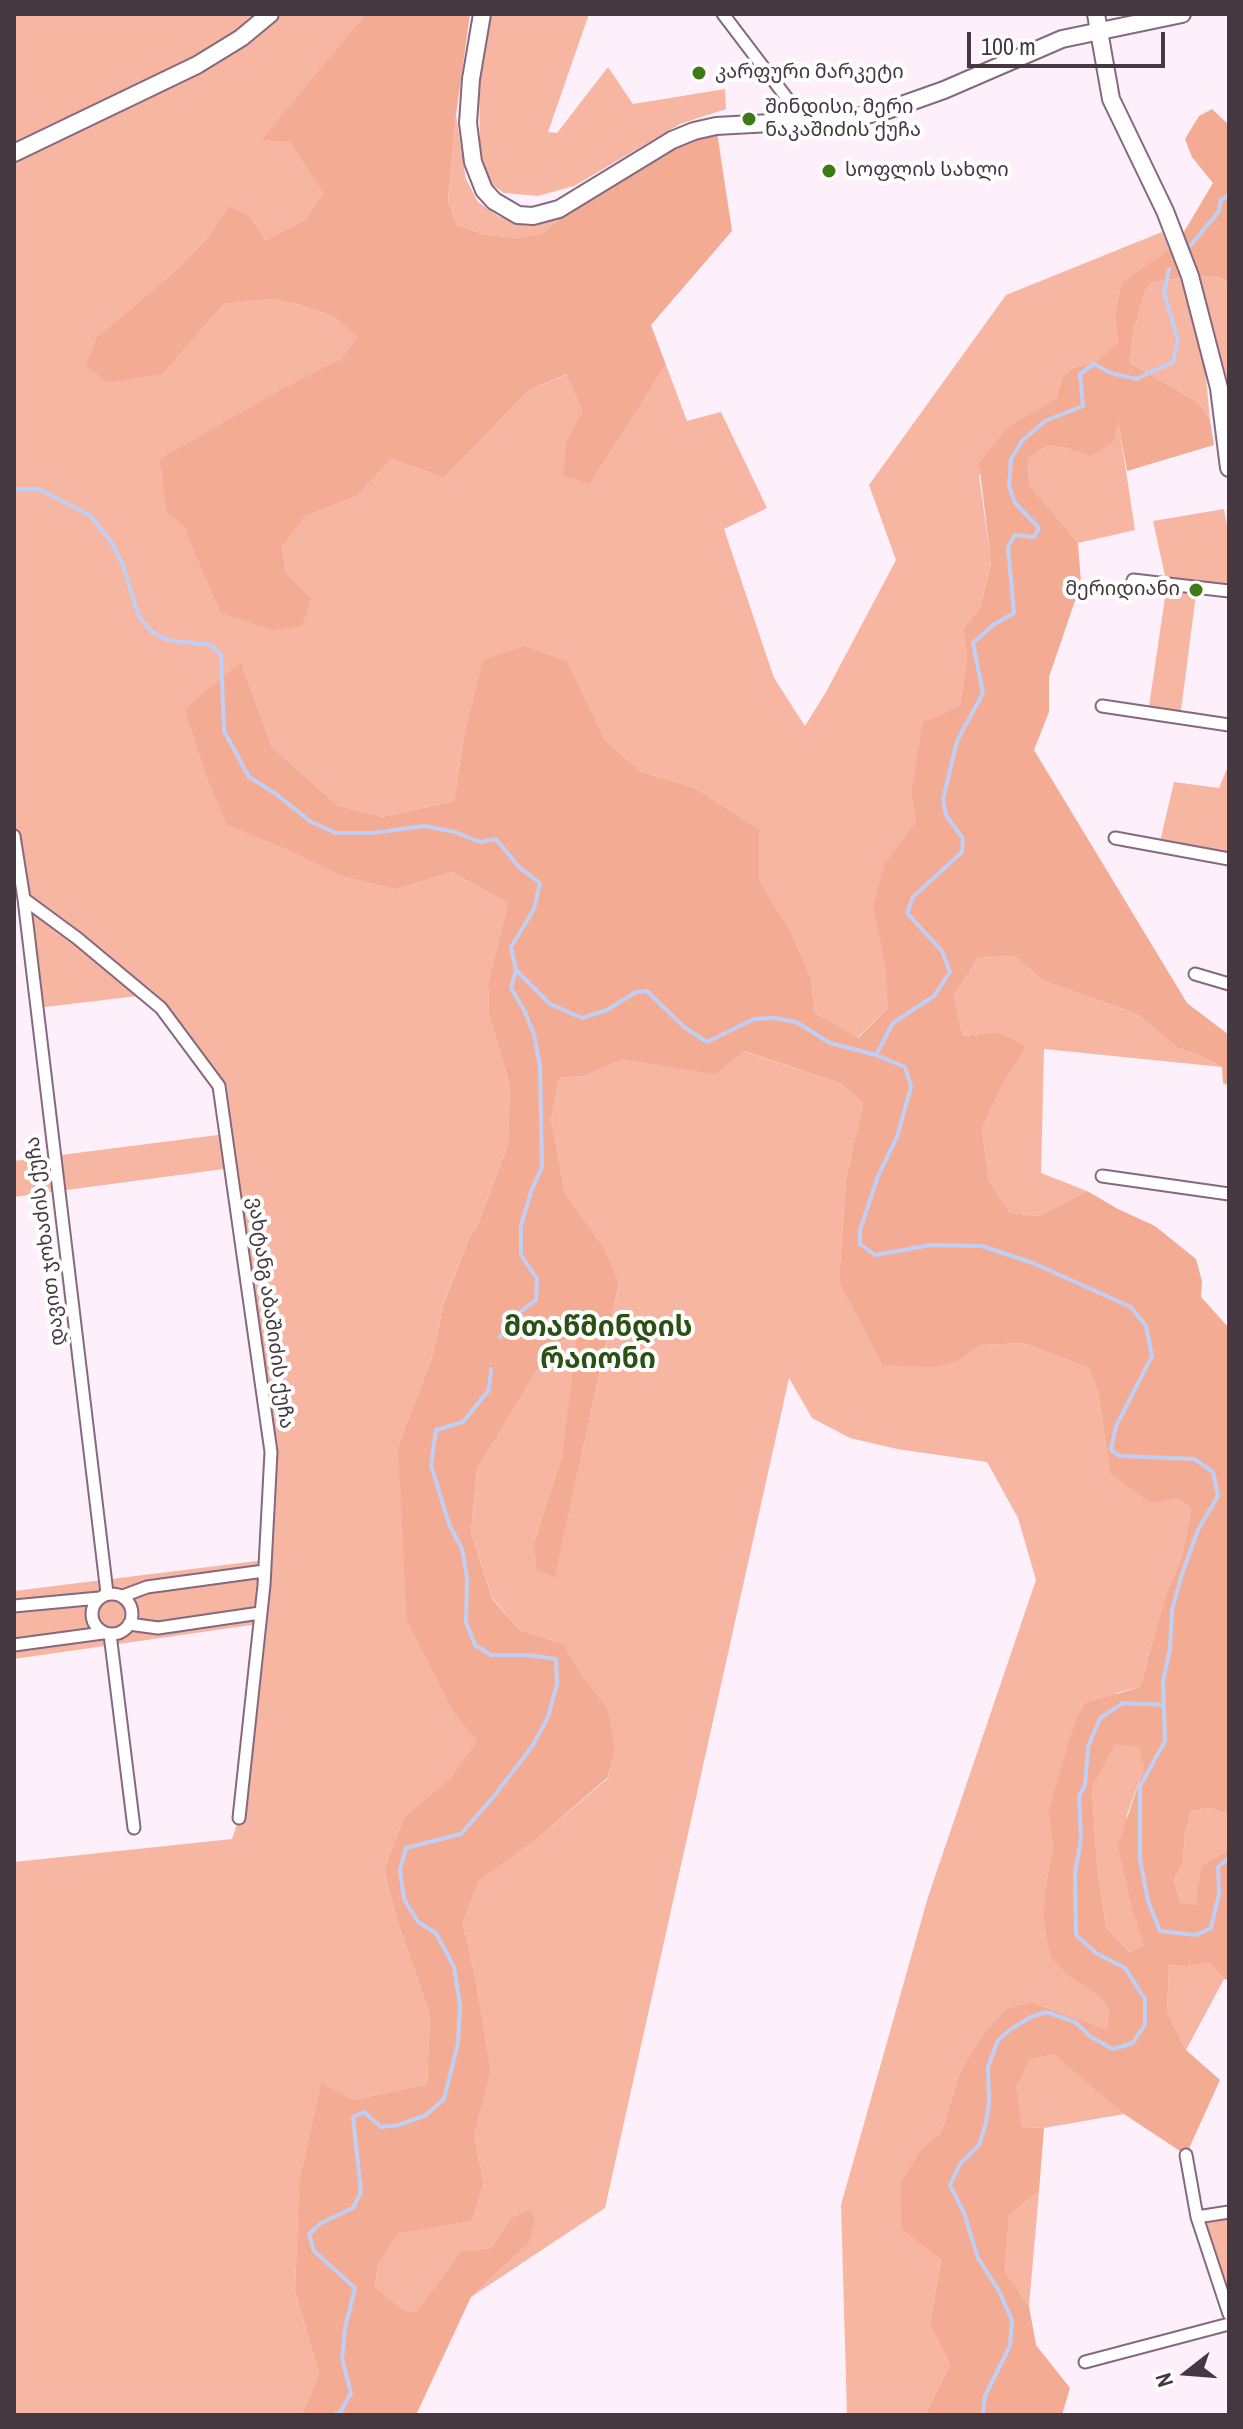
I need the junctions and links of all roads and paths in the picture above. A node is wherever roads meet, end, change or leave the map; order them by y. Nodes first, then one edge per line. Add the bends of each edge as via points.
1 (270, 14) edge
2 (482, 14) edge
3 (723, 14) edge
4 (1182, 14) edge
5 (1097, 22) edge
6 (805, 122) junction
7 (14, 153) edge
8 (1229, 468) edge
9 (1133, 580) dead end
10 (1229, 591) edge
11 (1102, 706) dead end
12 (1229, 725) edge
13 (14, 836) edge
14 (1115, 838) dead end
15 (1229, 859) edge
16 (24, 899) junction
17 (1195, 974) dead end
18 (1229, 984) edge
19 (1102, 1176) dead end
20 (1229, 1194) edge
21 (264, 1571) junction
22 (103, 1596) junction
23 (123, 1596) junction
24 (14, 1606) edge
25 (260, 1613) junction
26 (129, 1624) junction
27 (107, 1634) junction
28 (14, 1645) edge
29 (239, 1818) dead end
30 (134, 1828) dead end
31 (1186, 2155) dead end
32 (1229, 2212) edge
33 (1197, 2217) junction
34 (1229, 2314) edge
35 (1229, 2324) edge
36 (1085, 2362) dead end

1 - 7 main road via 197,65
2 - 6 main road via 468,123 473,162 484,190 518,215 559,209 694,131
3 - 6 street
4 - 5 main road
5 - 6 main road via 900,107
5 - 8 main road via 1111,99 1190,276 1219,388
9 - 10 street
11 - 12 street
13 - 16 street, დავით ჯოხაძის ქუჩა
14 - 15 street
16 - 21 street, ვახტანგ აბაშიძის ქუჩა via 161,1008 219,1086 271,1452
16 - 22 street, დავით ჯოხაძის ქუჩა
17 - 18 street
19 - 20 street
21 - 23 street via 147,1587
21 - 25 street, ვახტანგ აბაშიძის ქუჩა
22 - 23 street
22 - 24 street
22 - 27 street via 91,1609 92,1619
23 - 26 street via 132,1610
25 - 26 street via 158,1628
25 - 29 street, ვახტანგ აბაშიძის ქუჩა
26 - 27 street
27 - 28 street
27 - 30 street
31 - 33 street
32 - 33 street
33 - 34 street
35 - 36 street

